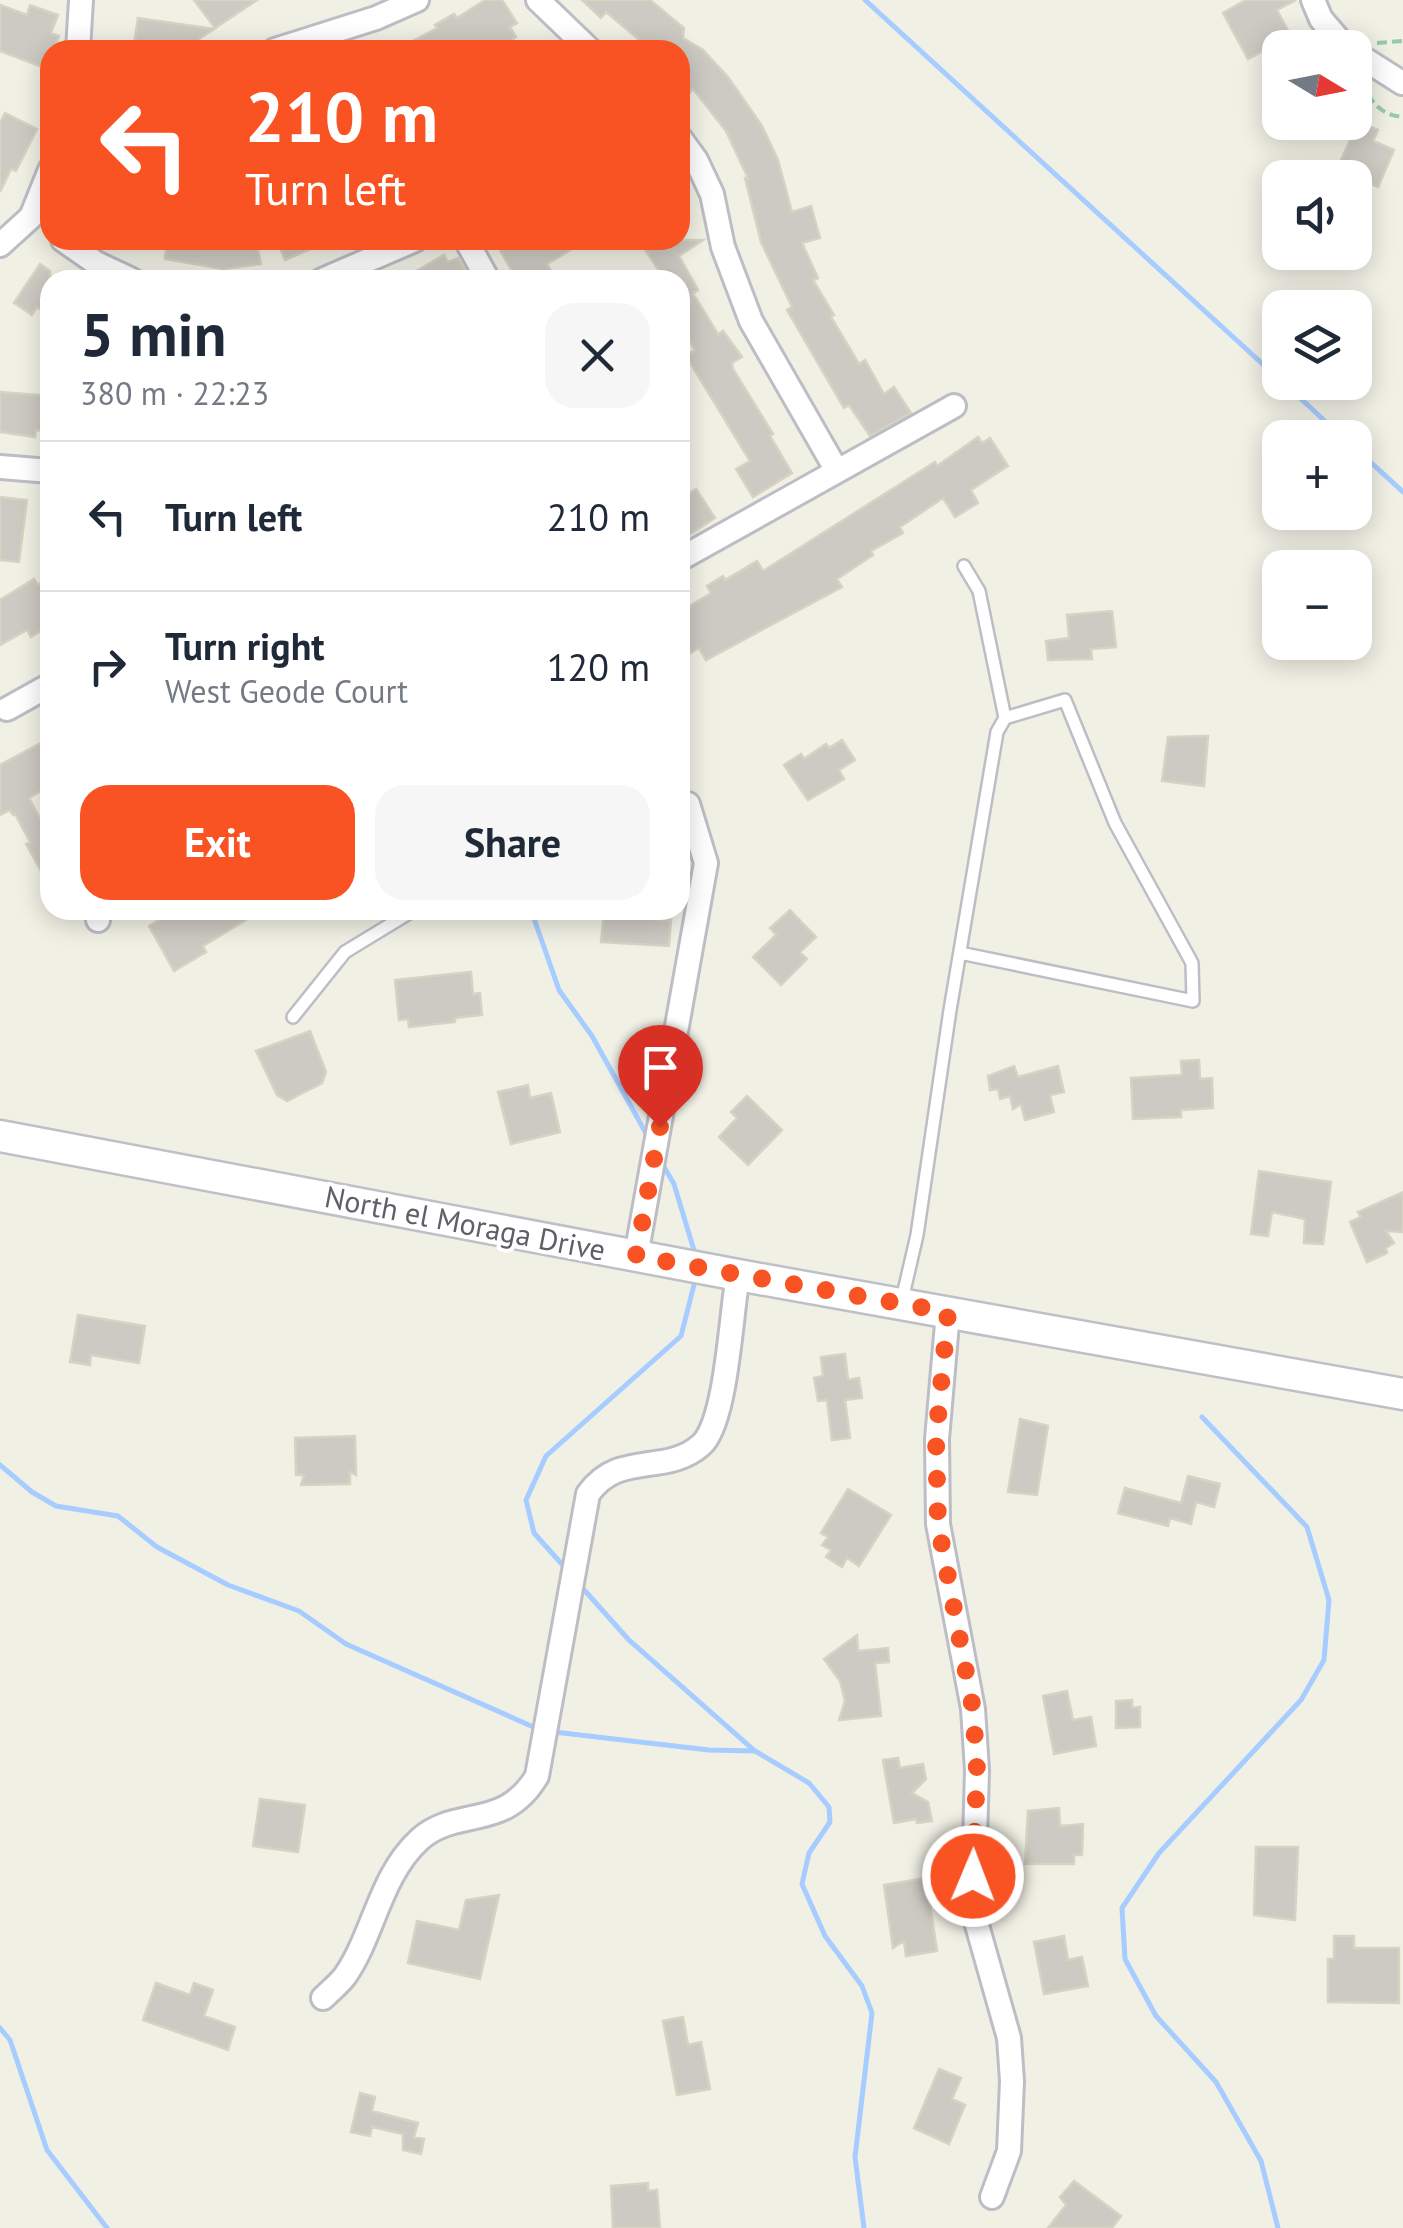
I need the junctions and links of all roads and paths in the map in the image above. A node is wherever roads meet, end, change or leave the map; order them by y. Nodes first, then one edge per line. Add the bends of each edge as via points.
1 (80, 0) edge
2 (417, 0) edge
3 (538, 0) edge
4 (1313, 0) edge
5 (1332, 30) edge
6 (78, 40) edge
7 (307, 40) edge
8 (580, 40) edge
9 (1403, 42) edge
10 (1372, 50) edge
11 (1372, 64) edge
12 (1402, 82) edge
13 (1372, 93) edge
14 (1403, 118) edge
15 (690, 152) edge
16 (40, 225) edge
17 (0, 245) edge
18 (77, 250) edge
19 (392, 250) edge
20 (111, 270) edge
21 (346, 270) edge
22 (954, 406) dead end
23 (0, 467) edge
24 (40, 470) edge
25 (836, 471) junction
26 (690, 553) edge
27 (964, 566) dead end
28 (40, 691) edge
29 (7, 709) dead end
30 (1005, 718) junction
31 (690, 819) edge
32 (398, 920) edge
33 (960, 952) junction
34 (293, 1017) dead end
35 (0, 1136) edge
36 (636, 1256) junction
37 (738, 1275) junction
38 (901, 1304) junction
39 (948, 1312) junction
40 (1403, 1394) edge
41 (323, 1998) dead end
42 (992, 2197) dead end

1 - 6 street
2 - 7 street
3 - 8 street
4 - 5 street
9 - 10 path
11 - 12 street
13 - 14 path via 1379,110
15 - 25 street via 712,194 750,322
16 - 17 street
18 - 20 street
19 - 21 street
22 - 25 street
23 - 24 street
25 - 26 street
27 - 30 lane via 979,591
28 - 29 street
30 - 33 lane via 997,732
30 - 33 lane via 1065,700 1114,823 1192,963 1193,1002
31 - 36 street via 706,864
32 - 34 lane via 345,952
33 - 38 lane
35 - 36 street, North el Moraga Drive
36 - 37 street, North el Moraga Drive
37 - 38 street, North el Moraga Drive
37 - 41 street via 721,1398 705,1440 670,1461 614,1469 588,1494 537,1776 528,1792 514,1805 422,1837 393,1876 344,1976
38 - 39 street, North el Moraga Drive
39 - 40 street, North el Moraga Drive
39 - 42 street via 936,1438 938,1524 973,1709 973,1911 1009,2038 1012,2081 1008,2151

